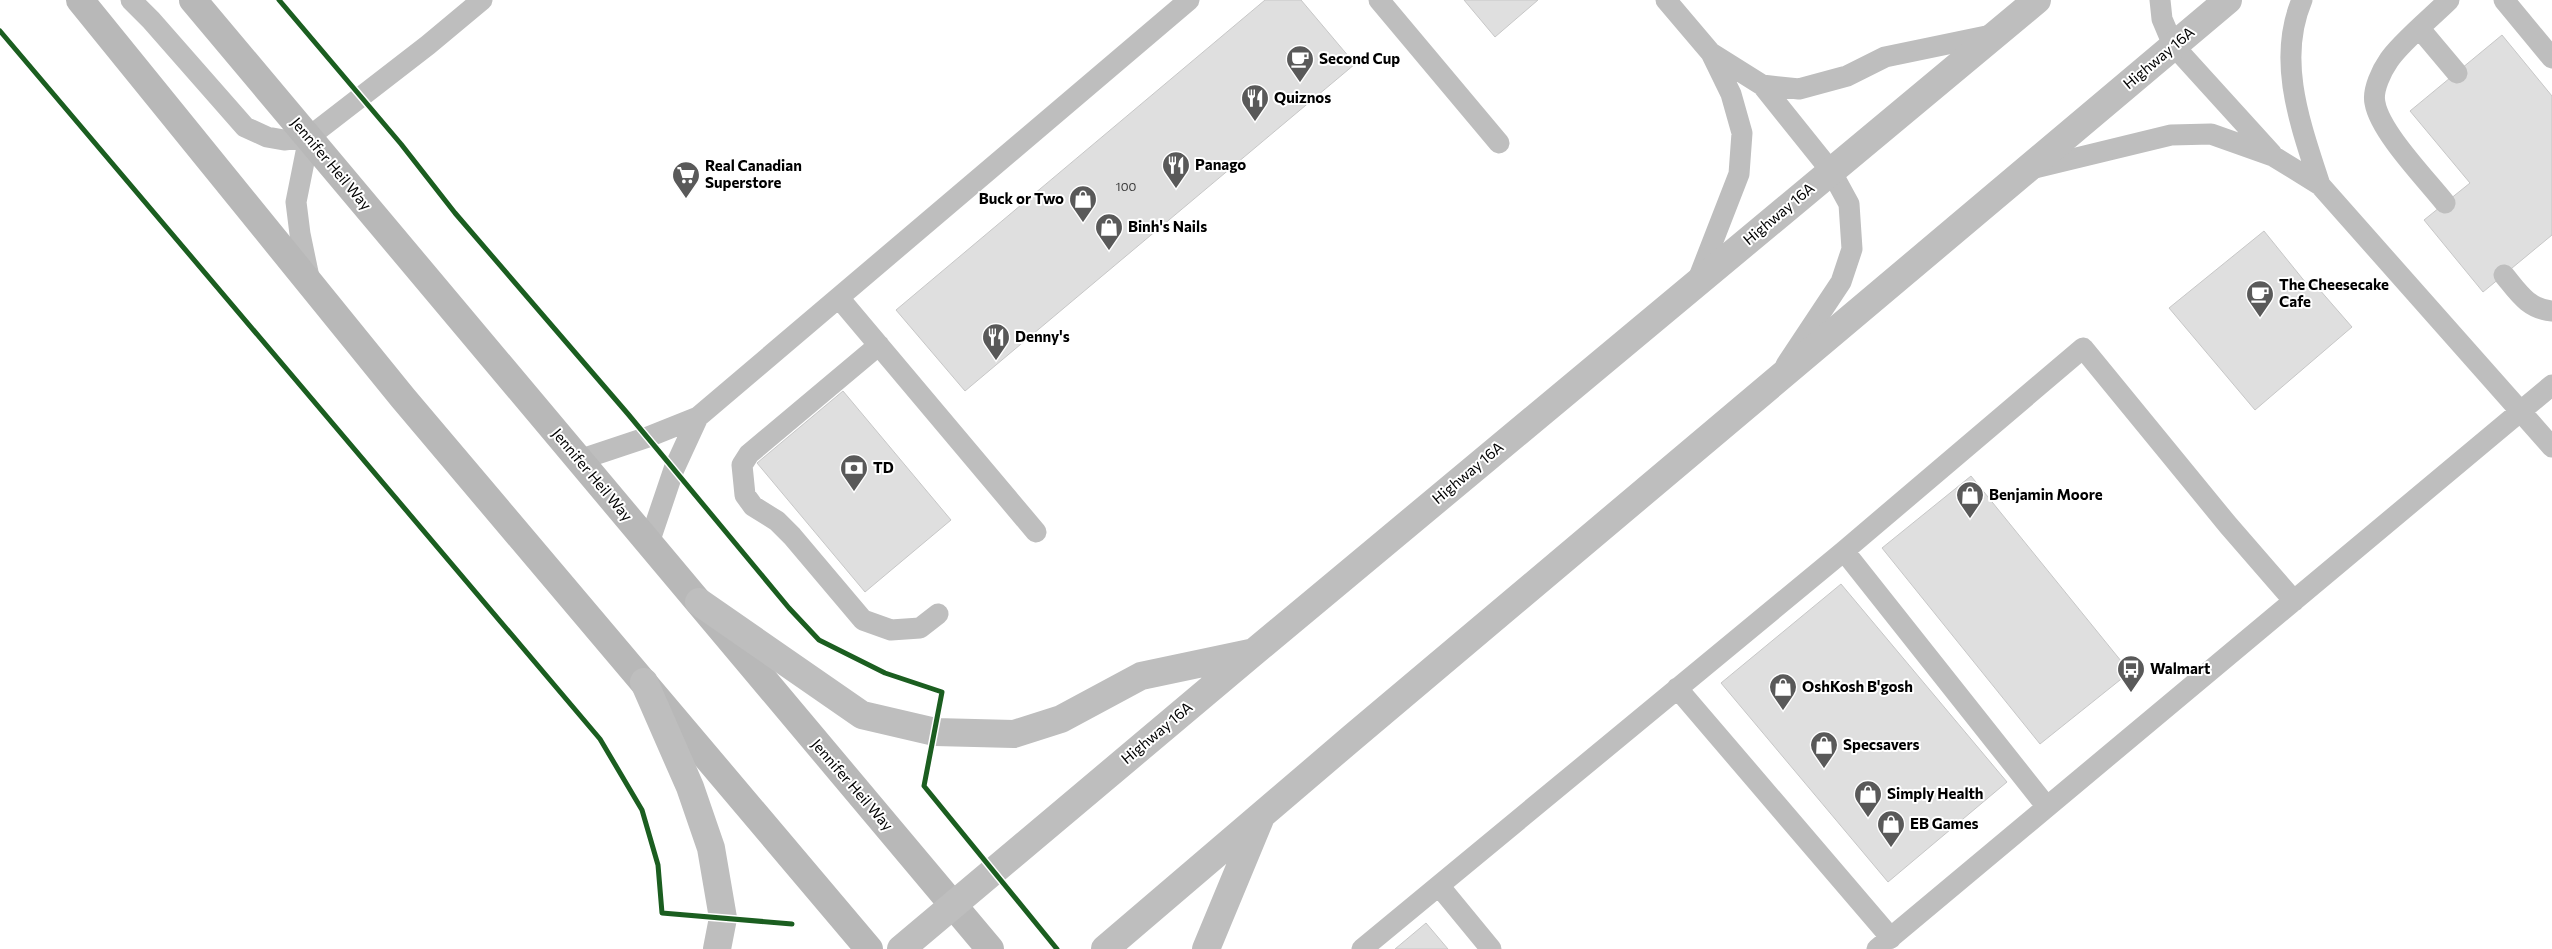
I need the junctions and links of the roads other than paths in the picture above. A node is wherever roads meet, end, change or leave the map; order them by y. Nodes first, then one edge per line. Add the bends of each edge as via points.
1 (80, 0) edge
2 (130, 0) edge
3 (193, 0) edge
4 (482, 0) edge
5 (1189, 0) edge
6 (1379, 0) edge
7 (1666, 0) edge
8 (2037, 0) edge
9 (2160, 0) edge
10 (2228, 0) edge
11 (2302, 0) edge
12 (2449, 0) edge
13 (2504, 0) edge
14 (2420, 29) junction
15 (1998, 33) junction
16 (2173, 45) junction
17 (1711, 53) junction
18 (2552, 58) edge
19 (2457, 72) dead end
20 (1762, 86) junction
21 (308, 137) junction
22 (1499, 143) dead end
23 (2273, 156) junction
24 (2027, 170) junction
25 (1831, 171) junction
26 (2320, 185) junction
27 (2445, 203) dead end
28 (2504, 275) dead end
29 (1697, 282) junction
30 (312, 288) junction
31 (839, 298) junction
32 (2552, 311) edge
33 (879, 345) junction
34 (1777, 380) junction
35 (2552, 385) edge
36 (2522, 411) junction
37 (698, 417) junction
38 (2552, 447) edge
39 (579, 460) junction
40 (1036, 532) dead end
41 (649, 543) junction
42 (1844, 551) junction
43 (2294, 601) junction
44 (699, 602) junction
45 (938, 614) dead end
46 (1254, 652) junction
47 (644, 682) junction
48 (1677, 688) junction
49 (2047, 807) junction
50 (1262, 814) junction
51 (1440, 887) junction
52 (954, 904) junction
53 (1884, 943) edge
54 (718, 949) edge
55 (869, 949) edge
56 (901, 949) edge
57 (990, 949) edge
58 (1105, 949) edge
59 (1206, 949) edge
60 (1362, 949) edge
61 (1491, 949) edge

1 - 30 main road
2 - 21 lane via 245,127 284,140
3 - 21 main road, Jennifer Heil Way
4 - 21 lane
5 - 31 lane
6 - 22 lane
7 - 17 lane
8 - 15 main road, Highway 16A
9 - 16 lane via 2162,20
10 - 16 main road, Highway 16A
11 - 26 lane via 2297,12 2290,66 2298,117
12 - 14 lane
13 - 18 lane
14 - 19 lane
14 - 27 lane via 2390,58 2379,79 2374,101 2391,136
15 - 20 lane via 1885,57 1847,76 1799,89
15 - 25 main road, Highway 16A
16 - 23 lane
16 - 24 main road, Highway 16A
17 - 20 lane
17 - 29 lane via 1731,94 1742,133 1738,174
20 - 25 lane
21 - 30 lane via 296,202
21 - 39 main road, Jennifer Heil Way
23 - 24 lane via 2212,134 2171,135
23 - 26 lane
24 - 34 main road, Highway 16A
25 - 29 main road, Highway 16A
25 - 34 lane via 1849,204 1852,249 1840,282
26 - 36 lane
28 - 32 lane via 2526,302 2541,310
29 - 46 main road, Highway 16A
30 - 47 main road
31 - 33 lane
31 - 37 lane
33 - 40 lane
33 - 45 lane via 749,454 742,465 745,495 753,506 777,520 863,620 891,630 920,628
34 - 50 main road, Highway 16A
35 - 36 lane
36 - 38 lane
36 - 43 lane
37 - 39 lane via 648,438
37 - 41 lane via 674,469
39 - 41 main road, Jennifer Heil Way
41 - 44 main road, Jennifer Heil Way
42 - 43 lane via 2083,348
42 - 48 lane
42 - 49 lane
43 - 49 lane
44 - 46 main road via 862,714 934,732 1014,734 1061,719 1141,676
44 - 52 main road, Jennifer Heil Way
46 - 52 main road, Highway 16A
47 - 54 main road via 690,787 711,848 723,918
47 - 55 main road
48 - 51 lane
48 - 53 lane
49 - 53 lane
50 - 58 main road, Highway 16A
50 - 59 main road
51 - 60 lane
51 - 61 lane
52 - 56 main road, Highway 16A
52 - 57 main road, Jennifer Heil Way

